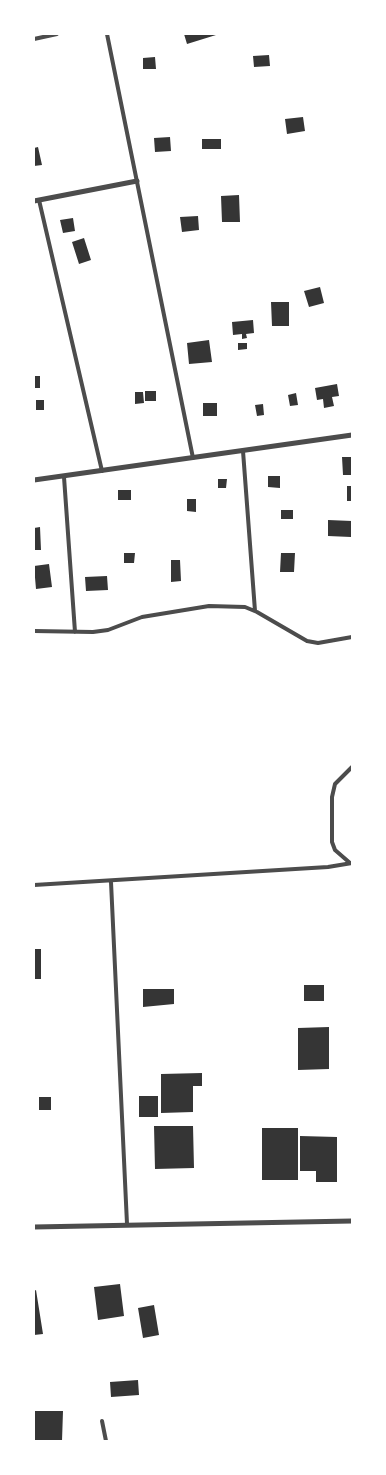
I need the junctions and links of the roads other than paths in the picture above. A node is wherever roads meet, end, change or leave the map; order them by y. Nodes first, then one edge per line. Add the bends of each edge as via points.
1 (56, 34) edge
2 (107, 34) edge
3 (34, 39) edge
4 (137, 181) junction
5 (36, 200) edge
6 (352, 435) edge
7 (243, 451) junction
8 (193, 458) junction
9 (102, 471) junction
10 (64, 477) junction
11 (34, 480) edge
12 (255, 611) junction
13 (34, 631) edge
14 (75, 632) junction
15 (352, 637) edge
16 (352, 768) edge
17 (352, 863) edge
18 (111, 882) junction
19 (34, 885) edge
20 (352, 1220) edge
21 (127, 1224) junction
22 (34, 1227) edge
23 (102, 1421) dead end
24 (106, 1441) edge

1 - 3 lane
2 - 4 lane
4 - 5 street
4 - 8 lane
5 - 9 lane
6 - 7 street
7 - 8 street
7 - 12 lane
8 - 9 street
9 - 10 street
10 - 11 street
10 - 14 lane
12 - 14 lane via 245,607 210,606 142,617 108,630
12 - 15 lane via 307,641
13 - 14 lane
16 - 17 lane via 334,784 332,842 335,850
17 - 18 lane via 328,868
18 - 19 lane
18 - 21 lane
20 - 21 street
21 - 22 street
23 - 24 lane

